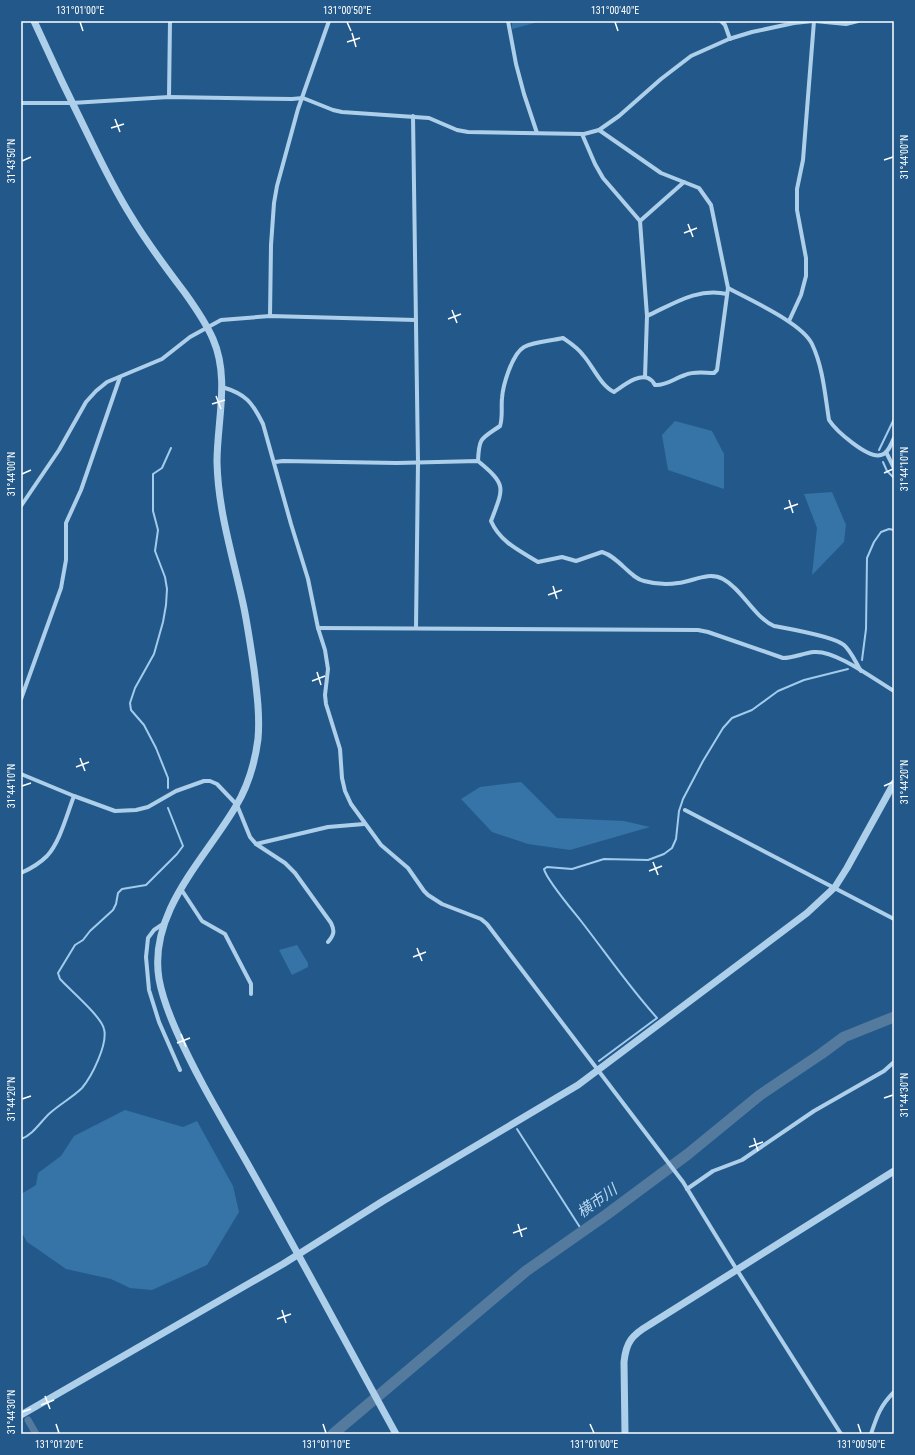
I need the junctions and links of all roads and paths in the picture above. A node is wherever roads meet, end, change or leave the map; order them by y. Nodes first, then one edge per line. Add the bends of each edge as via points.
1 (34, 21) edge
2 (170, 21) edge
3 (329, 21) edge
4 (508, 21) edge
5 (721, 21) edge
6 (814, 21) edge
7 (858, 21) edge
8 (730, 39) junction
9 (169, 97) junction
10 (302, 98) junction
11 (21, 103) edge
12 (72, 103) junction
13 (413, 116) junction
14 (599, 130) junction
15 (536, 133) junction
16 (582, 134) junction
17 (684, 182) junction
18 (640, 221) junction
19 (728, 288) junction
20 (727, 294) junction
21 (270, 316) junction
22 (647, 316) junction
23 (416, 320) junction
24 (789, 322) junction
25 (208, 327) junction
26 (120, 377) junction
27 (644, 377) junction
28 (222, 387) junction
29 (894, 438) edge
30 (886, 452) junction
31 (275, 462) junction
32 (418, 462) junction
33 (478, 462) junction
34 (894, 468) edge
35 (21, 506) edge
36 (318, 628) junction
37 (416, 628) junction
38 (861, 671) junction
39 (894, 691) edge
40 (21, 699) edge
41 (21, 774) edge
42 (894, 783) edge
43 (74, 796) junction
44 (237, 805) junction
45 (685, 810) dead end
46 (364, 824) junction
47 (256, 844) junction
48 (21, 873) edge
49 (835, 887) junction
50 (181, 889) junction
51 (894, 920) edge
52 (164, 924) junction
53 (328, 942) dead end
54 (251, 994) dead end
55 (894, 1062) edge
56 (598, 1069) junction
57 (180, 1070) dead end
58 (894, 1171) edge
59 (687, 1189) junction
60 (298, 1254) junction
61 (737, 1270) junction
62 (894, 1392) edge
63 (21, 1415) edge
64 (396, 1434) edge
65 (626, 1434) edge
66 (841, 1434) edge
67 (871, 1434) edge

1 - 12 street
2 - 9 street
3 - 10 street
4 - 15 street via 516,64
5 - 8 street
6 - 7 street via 846,24
6 - 8 street via 766,29
6 - 24 street via 803,160 797,189 797,210 806,258 806,276
8 - 14 street via 691,56
9 - 10 street via 292,100
9 - 12 street
10 - 13 street via 342,112
10 - 21 street via 274,203
11 - 12 street
12 - 25 street via 132,219
13 - 15 street via 428,118 468,132
13 - 23 street
14 - 16 street
14 - 17 street via 661,173
15 - 16 street
16 - 18 street via 603,178
17 - 18 street
17 - 19 street via 699,188 711,205
18 - 22 street
19 - 20 street
19 - 24 street
20 - 22 street via 716,291 704,292
20 - 27 street via 716,372 686,374 658,386
21 - 23 street
21 - 25 street via 221,320
22 - 27 street
23 - 32 street
24 - 30 street via 812,344 818,361 829,420 833,427 842,436 869,453 876,456
25 - 26 street via 162,358
25 - 28 street via 221,361
26 - 35 street via 107,382 86,402 59,450
26 - 40 street via 66,523 66,560 61,588
27 - 33 street via 636,378 614,392 607,389 583,354 563,338 524,347 514,358 506,380 500,426 482,438 478,446
28 - 31 street via 235,390 244,396 256,411 263,424
28 - 44 street via 217,461 220,498 247,626 259,724 250,774
29 - 30 street
30 - 34 street
31 - 32 street
31 - 36 street via 308,579
32 - 33 street
32 - 37 street
33 - 38 street via 495,476 501,487 501,495 491,521 496,531 508,544 538,562 562,557 576,561 602,552 644,581 661,584 679,583 708,576 722,578 770,624 843,644
36 - 37 street
36 - 46 street via 328,661 326,704 340,749 345,791
37 - 38 street via 698,630 783,658 814,652 827,653
38 - 39 street
41 - 43 street
42 - 49 street
43 - 44 street via 115,810 136,810 148,807 176,791 210,781 217,784
43 - 48 street via 56,844 47,856
44 - 47 street via 250,837
44 - 50 street
45 - 49 street
46 - 47 street via 328,826
46 - 56 street via 380,845 408,868 428,895 487,924
47 - 53 street via 284,863 305,886 334,929 334,935
49 - 51 street
49 - 56 street via 807,913
50 - 52 street
50 - 54 street via 202,921 225,934 251,984
52 - 57 street via 154,930 148,938 146,956 149,990 159,1022
52 - 60 street via 157,967 159,982 172,1020 199,1077
55 - 59 street via 884,1071 814,1111 742,1160 713,1171
56 - 59 street
56 - 60 street via 572,1089
58 - 61 street
59 - 61 street
60 - 63 street
60 - 64 street
61 - 65 street via 633,1336 625,1352 624,1362
61 - 66 street
62 - 67 street via 879,1410

